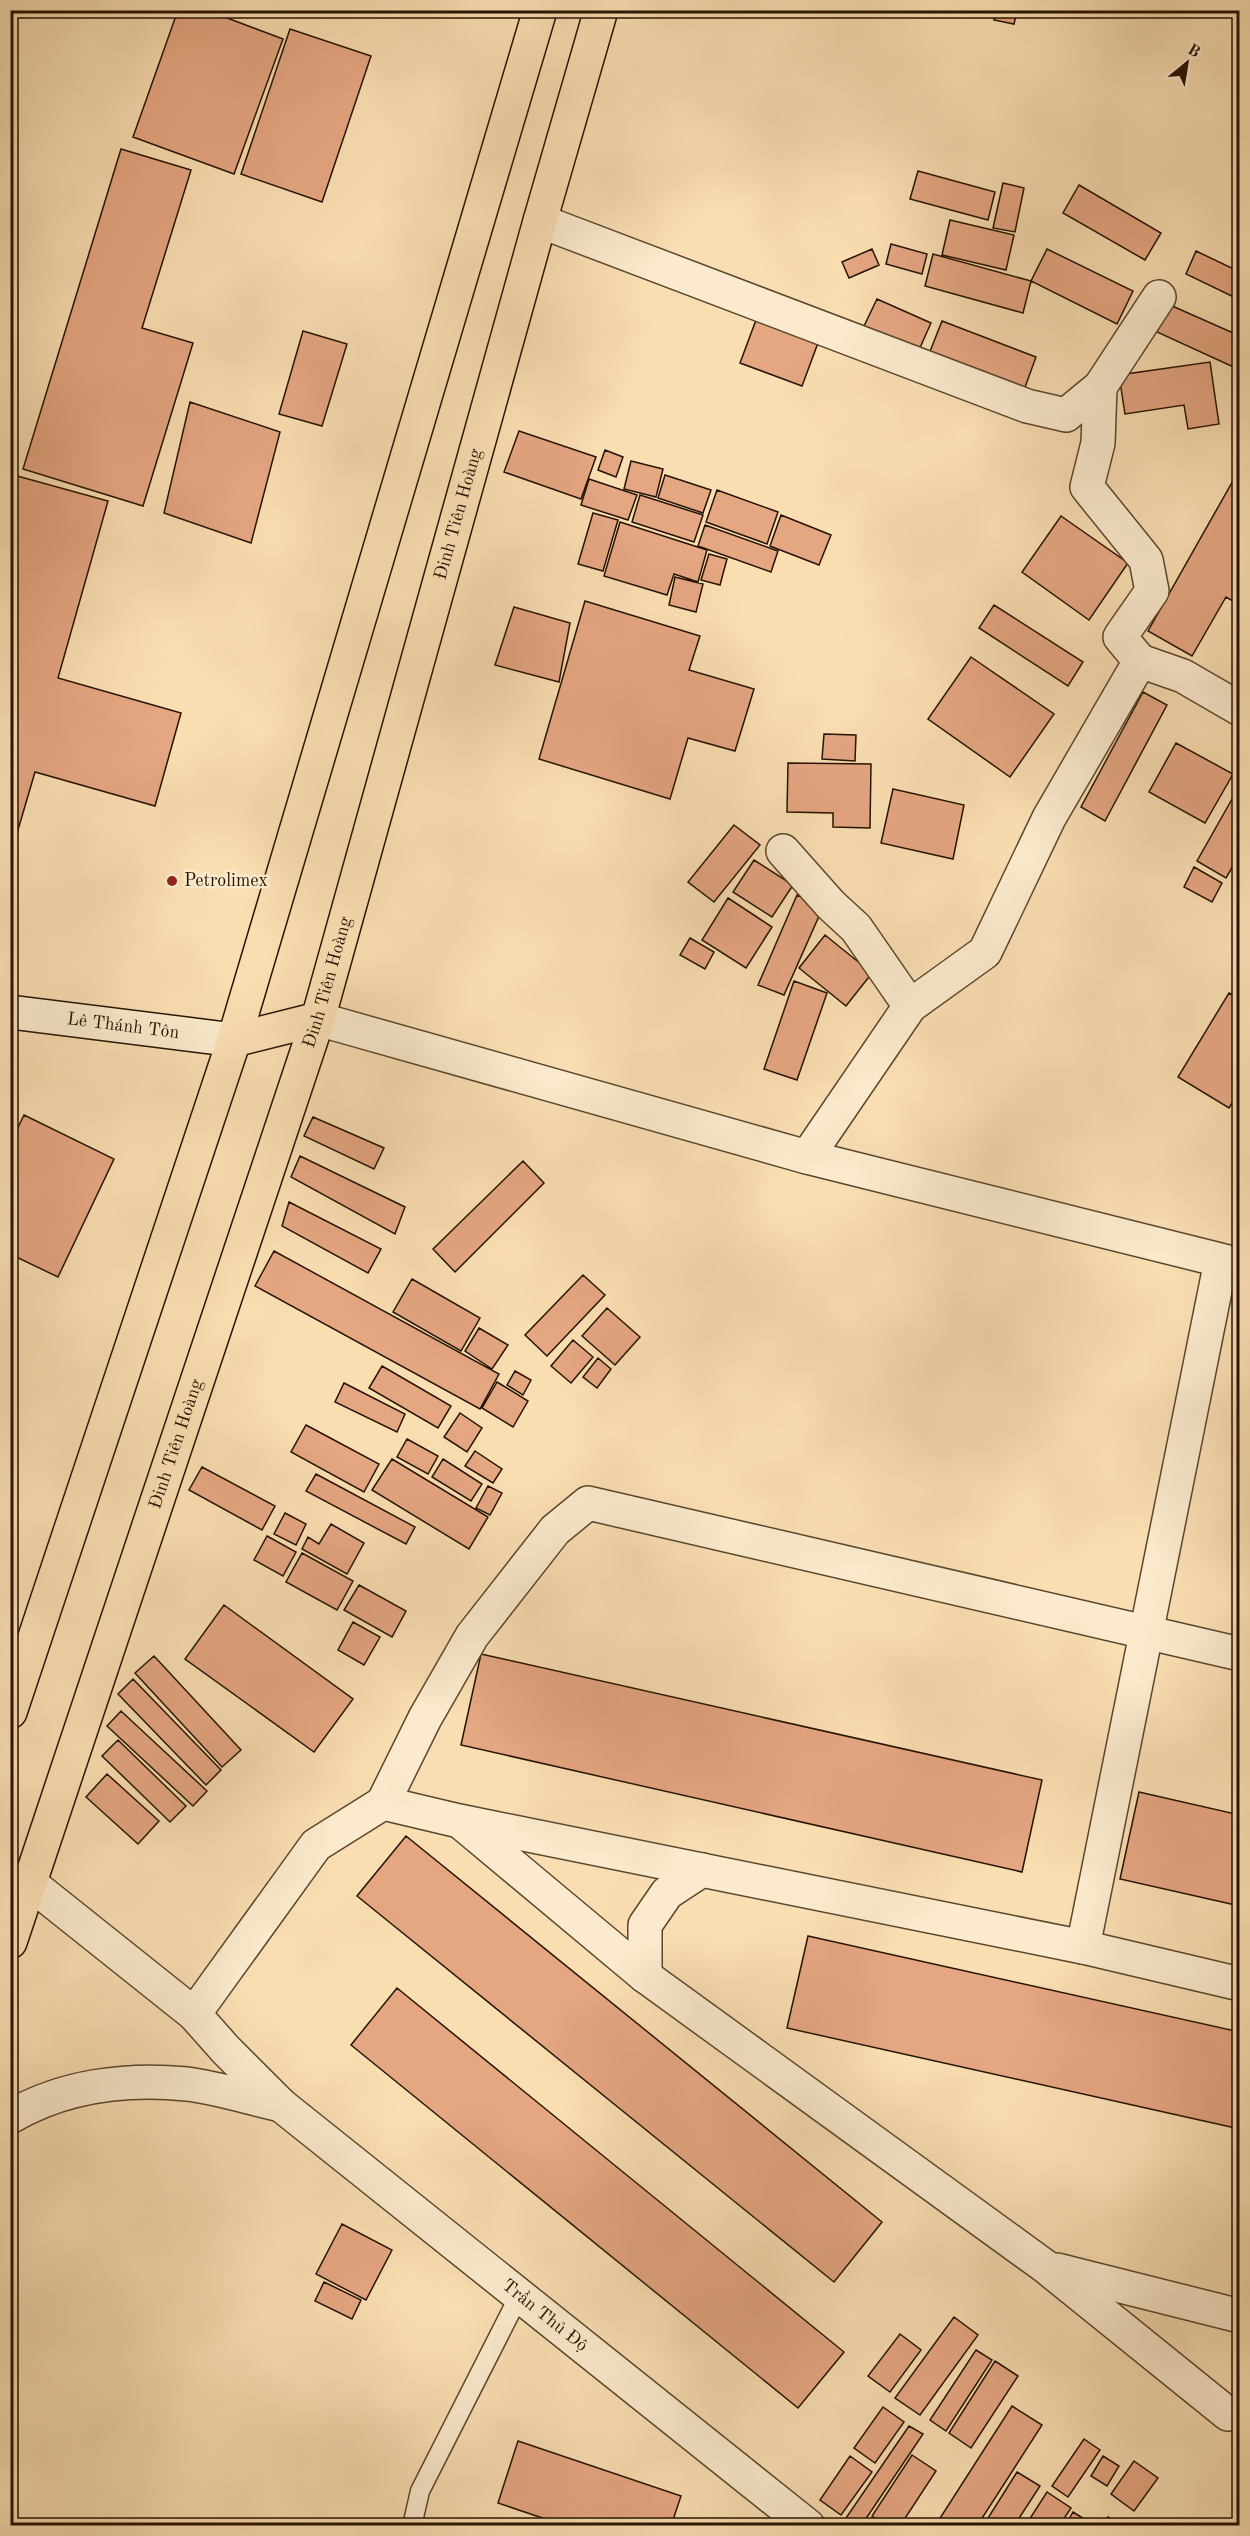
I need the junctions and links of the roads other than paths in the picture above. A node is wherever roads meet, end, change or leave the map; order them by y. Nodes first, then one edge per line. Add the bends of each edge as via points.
1 (540, 10) edge
2 (601, 10) edge
3 (540, 221) junction
4 (1159, 297) dead end
5 (1100, 387) junction
6 (1140, 661) junction
7 (1239, 709) edge
8 (783, 851) dead end
9 (910, 1006) junction
10 (10, 1012) edge
11 (318, 1019) junction
12 (234, 1040) junction
13 (807, 1157) junction
14 (1230, 1263) edge
15 (1145, 1633) junction
16 (1239, 1654) edge
17 (10, 1712) edge
18 (383, 1803) junction
19 (459, 1821) junction
20 (702, 1870) junction
21 (31, 1884) junction
22 (10, 1942) edge
23 (1083, 1947) junction
24 (645, 1976) junction
25 (1239, 1984) edge
26 (194, 2014) junction
27 (281, 2105) junction
28 (10, 2118) edge
29 (1046, 2267) junction
30 (520, 2294) junction
31 (1239, 2316) edge
32 (1228, 2414) dead end
33 (412, 2526) edge
34 (808, 2526) edge

1 - 12 highway
2 - 3 highway, Đinh Tiên Hoàng
3 - 5 street via 1027,406 1066,415
3 - 11 highway, Đinh Tiên Hoàng
4 - 5 street
5 - 6 street via 1098,443 1087,487 1146,560 1152,591 1120,637
6 - 7 street via 1183,676
6 - 9 street via 1049,818 985,952
8 - 9 street via 855,928
9 - 13 street
10 - 12 street, Lê Thánh Tôn
11 - 12 highway
11 - 13 street
11 - 21 highway, Đinh Tiên Hoàng
12 - 17 highway
13 - 14 street
14 - 15 street
15 - 16 street
15 - 18 street via 588,1503 555,1530 472,1636
15 - 23 street
18 - 19 street
18 - 26 street via 316,1845
19 - 20 street
19 - 24 street
20 - 23 street
20 - 24 street via 668,1893 645,1924
21 - 22 highway, Đinh Tiên Hoàng
21 - 26 street, Trần Thủ Độ
23 - 25 street
24 - 29 street
26 - 27 street, Trần Thủ Độ
27 - 28 street via 188,2084 128,2082 77,2089 31,2105
27 - 30 street, Trần Thủ Độ
29 - 31 street
29 - 32 street
30 - 33 lane via 420,2491
30 - 34 street, Trần Thủ Độ

